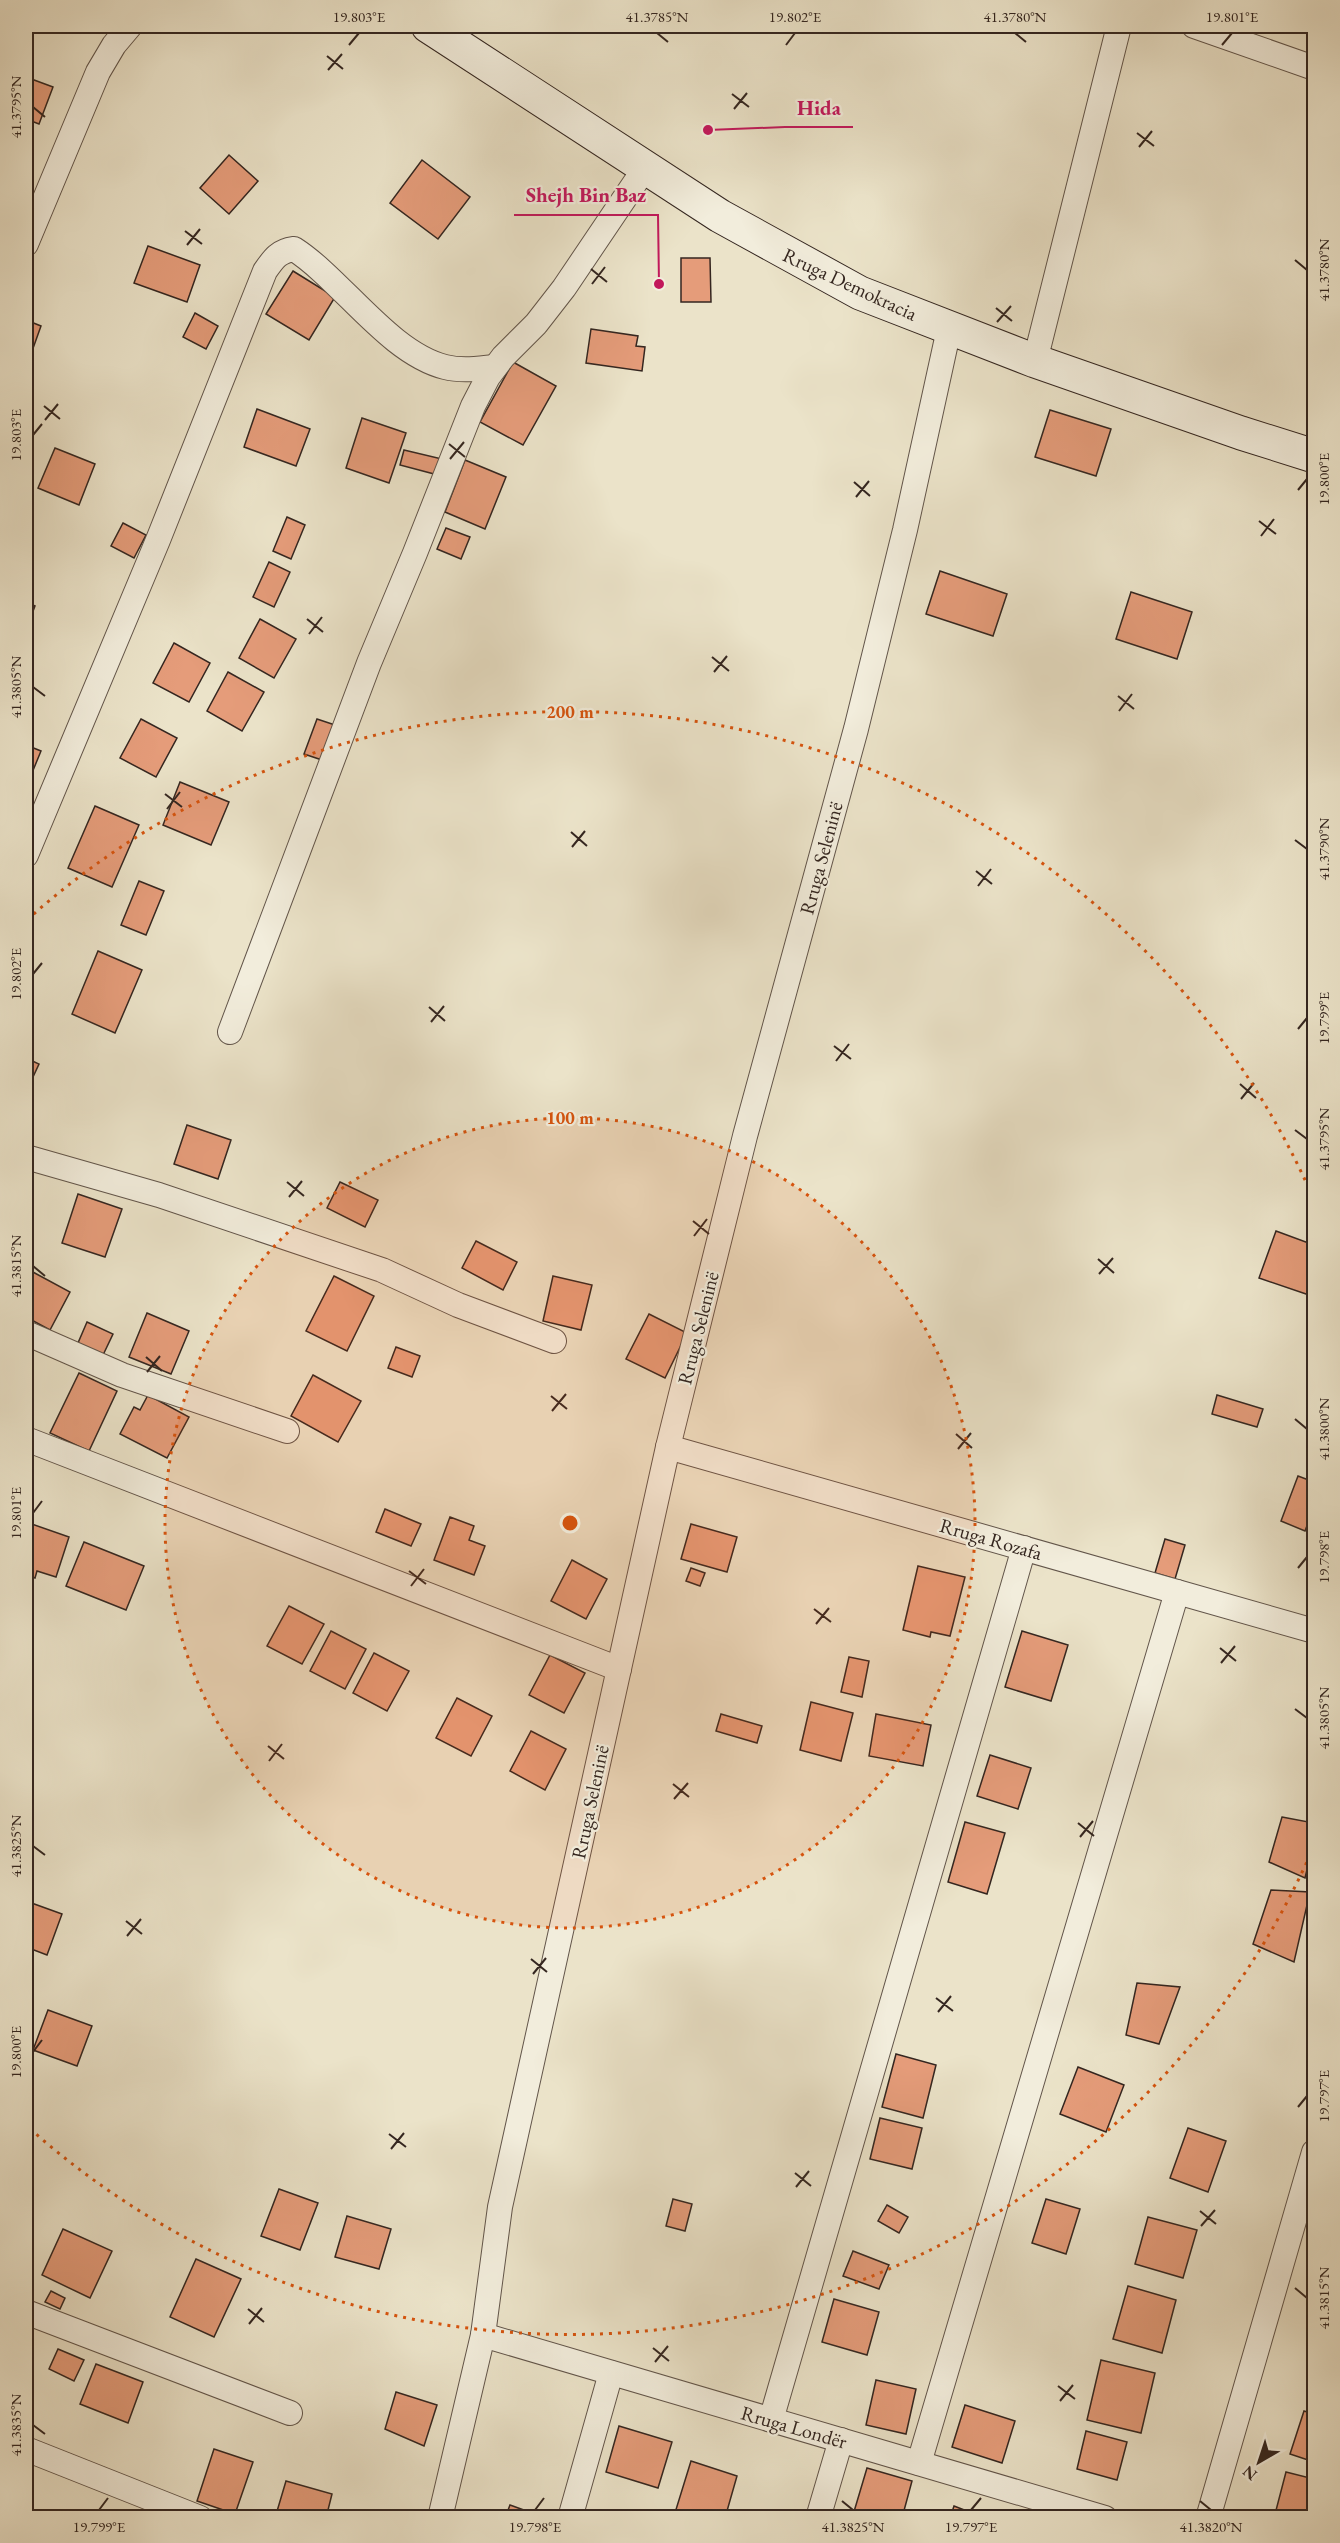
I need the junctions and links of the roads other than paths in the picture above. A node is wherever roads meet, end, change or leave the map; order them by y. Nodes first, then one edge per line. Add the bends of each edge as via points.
1 (130, 26) edge
2 (428, 26) edge
3 (1119, 26) edge
4 (1194, 26) edge
5 (1314, 68) edge
6 (645, 168) junction
7 (26, 244) edge
8 (949, 329) junction
9 (1035, 361) junction
10 (495, 367) junction
11 (1314, 456) edge
12 (26, 855) edge
13 (230, 1032) dead end
14 (26, 1157) edge
15 (26, 1333) edge
16 (554, 1341) dead end
17 (287, 1431) dead end
18 (26, 1439) edge
19 (668, 1447) junction
20 (1024, 1548) junction
21 (1177, 1592) junction
22 (1314, 1631) edge
23 (619, 1669) junction
24 (1314, 2152) edge
25 (26, 2312) edge
26 (483, 2335) junction
27 (611, 2373) junction
28 (290, 2413) dead end
29 (771, 2420) junction
30 (841, 2440) junction
31 (26, 2449) edge
32 (919, 2463) junction
33 (200, 2517) edge
34 (440, 2517) edge
35 (570, 2517) edge
36 (818, 2517) edge
37 (1106, 2517) edge
38 (1208, 2517) edge

1 - 7 street via 98,72
2 - 6 main road, Rruga Demokracia
3 - 9 street
4 - 5 street
6 - 8 main road, Rruga Demokracia via 790,256 860,292
6 - 10 street via 564,288
8 - 9 main road, Rruga Demokracia
8 - 19 street, Rruga Seleninë via 856,729 745,1136
9 - 11 main road, Rruga Demokracia
10 - 12 street via 444,367 415,353 385,332 294,249 273,259
10 - 13 street via 473,406 369,663
14 - 16 street via 159,1196 382,1270 458,1305
15 - 17 street via 123,1375
18 - 23 street
19 - 20 street, Rruga Rozafa
19 - 23 street, Rruga Seleninë
20 - 21 street, Rruga Rozafa
20 - 29 street
21 - 22 street, Rruga Rozafa
21 - 32 street
23 - 26 street, Rruga Seleninë via 500,2207
24 - 38 street
25 - 28 street
26 - 27 street, Rruga Londër
26 - 34 street, Rruga Seleninë
27 - 29 street, Rruga Londër
27 - 35 street
29 - 30 street, Rruga Londër
30 - 32 street, Rruga Londër
30 - 36 street
31 - 33 street
32 - 37 street, Rruga Londër

